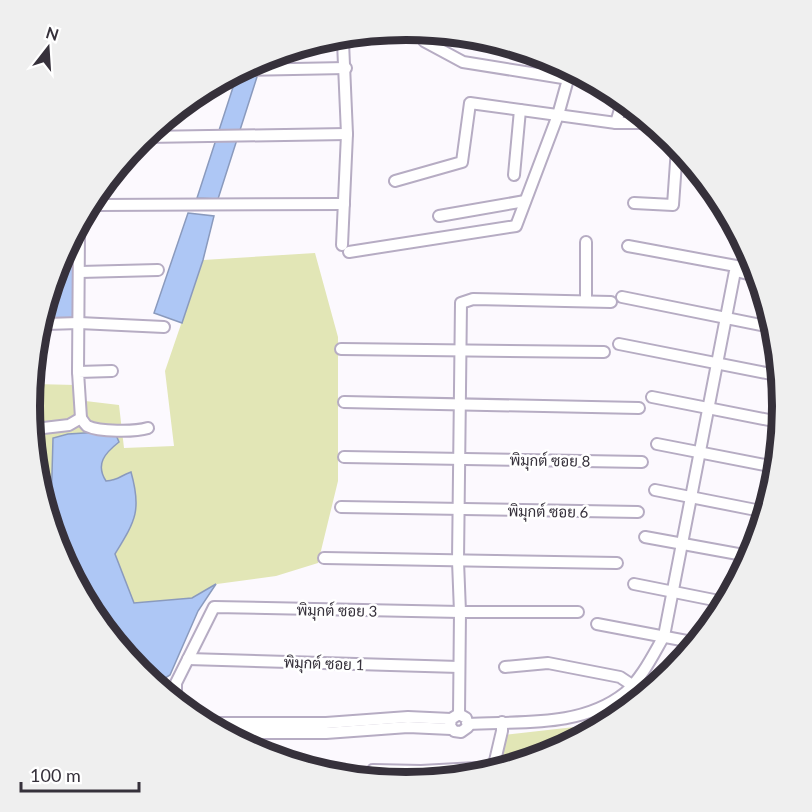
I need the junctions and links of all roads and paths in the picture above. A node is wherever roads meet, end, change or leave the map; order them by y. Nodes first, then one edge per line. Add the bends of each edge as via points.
1 (425, 41) edge
2 (344, 47) edge
3 (346, 69) junction
4 (262, 70) edge
5 (561, 75) edge
6 (569, 79) edge
7 (520, 110) junction
8 (620, 110) edge
9 (558, 115) junction
10 (616, 123) junction
11 (637, 123) edge
12 (347, 134) junction
13 (159, 137) edge
14 (676, 160) edge
15 (514, 175) dead end
16 (395, 181) dead end
17 (525, 201) junction
18 (634, 203) dead end
19 (344, 204) junction
20 (101, 205) edge
21 (439, 216) dead end
22 (79, 242) edge
23 (586, 242) dead end
24 (628, 246) dead end
25 (736, 269) junction
26 (158, 270) dead end
27 (80, 272) junction
28 (746, 273) edge
29 (622, 297) dead end
30 (586, 301) junction
31 (611, 302) dead end
32 (726, 318) junction
33 (79, 323) junction
34 (50, 324) edge
35 (762, 325) edge
36 (164, 327) dead end
37 (618, 344) dead end
38 (341, 349) dead end
39 (460, 351) junction
40 (604, 352) dead end
41 (718, 363) junction
42 (112, 370) dead end
43 (78, 372) junction
44 (770, 374) edge
45 (652, 397) dead end
46 (344, 402) dead end
47 (459, 405) junction
48 (709, 407) junction
49 (639, 408) dead end
50 (81, 418) junction
51 (771, 420) edge
52 (41, 428) edge
53 (148, 428) dead end
54 (657, 444) dead end
55 (700, 452) junction
56 (344, 457) dead end
57 (458, 459) junction
58 (642, 462) dead end
59 (766, 465) edge
60 (655, 490) dead end
61 (691, 497) junction
62 (341, 507) dead end
63 (459, 510) junction
64 (756, 510) edge
65 (639, 512) dead end
66 (645, 537) dead end
67 (682, 543) junction
68 (740, 554) edge
69 (324, 558) dead end
70 (458, 561) junction
71 (617, 563) dead end
72 (634, 584) dead end
73 (673, 591) junction
74 (716, 600) edge
75 (460, 612) junction
76 (578, 612) dead end
77 (597, 624) dead end
78 (664, 636) junction
79 (686, 641) edge
80 (188, 659) junction
81 (459, 667) junction
82 (505, 667) dead end
83 (632, 685) junction
84 (176, 690) edge
85 (454, 720) junction
86 (502, 722) junction
87 (225, 724) edge
88 (468, 724) junction
89 (270, 728) junction
90 (240, 732) edge
91 (495, 760) edge
92 (374, 770) edge
93 (437, 770) edge

1 - 5 street via 464,62
2 - 3 street
3 - 4 street
3 - 12 street
6 - 9 street
7 - 9 street
7 - 15 street
7 - 16 street via 470,103 462,162
8 - 10 street
9 - 10 street
9 - 17 street
10 - 11 street
12 - 13 street
12 - 19 street
14 - 18 street via 673,205
17 - 19 street via 516,226 346,249
17 - 21 street
19 - 20 street
22 - 27 street
23 - 30 street
24 - 25 street
25 - 28 street
25 - 32 street
26 - 27 street
27 - 33 street
29 - 32 street
30 - 31 street
30 - 39 street via 473,299 461,303
32 - 35 street
32 - 41 street
33 - 34 street
33 - 36 street
33 - 43 street
37 - 41 street
38 - 39 street
39 - 40 street
39 - 47 street
41 - 44 street
41 - 48 street
42 - 43 street
43 - 50 street
45 - 48 street
46 - 47 street
47 - 49 street
47 - 57 street
48 - 51 street
48 - 55 street
50 - 52 street via 69,425
50 - 53 street via 89,427
54 - 55 street
55 - 59 street
55 - 61 street
56 - 57 street, พิมุกต์ ซอย 8
57 - 58 street, พิมุกต์ ซอย 8
57 - 63 street
60 - 61 street
61 - 64 street
61 - 67 street
62 - 63 street, พิมุกต์ ซอย 6
63 - 65 street, พิมุกต์ ซอย 6
63 - 70 street
66 - 67 street
67 - 68 street
67 - 73 street
69 - 70 street
70 - 71 street
70 - 75 street
72 - 73 street
73 - 74 street
73 - 78 street
75 - 76 street, พิมุกต์ ซอย 3
75 - 80 street, พิมุกต์ ซอย 3 via 214,607
75 - 81 street
77 - 78 street
78 - 79 street
78 - 83 street
80 - 81 street, พิมุกต์ ซอย 1
80 - 84 street
81 - 85 street
82 - 83 street via 548,663 620,677
83 - 86 street via 610,703 575,716
85 - 88 street via 465,716
85 - 88 street via 461,732
85 - 89 street via 408,717 361,725 326,723
86 - 88 street
86 - 91 street
87 - 89 street
89 - 90 street
92 - 93 street

